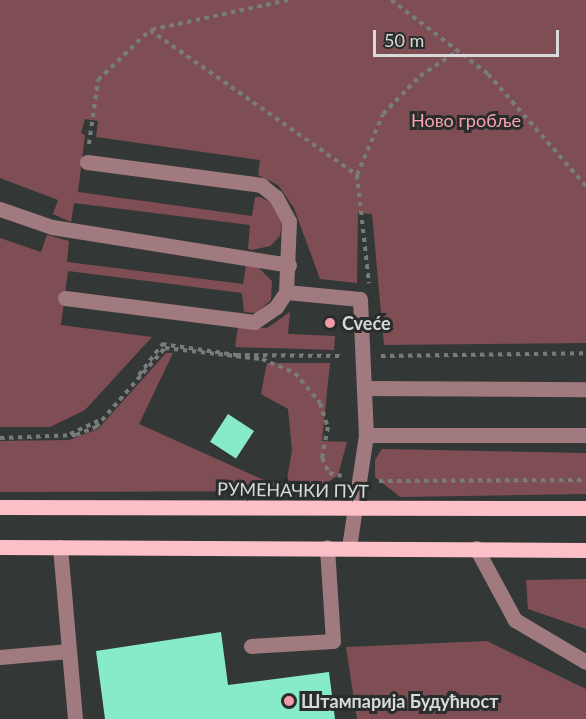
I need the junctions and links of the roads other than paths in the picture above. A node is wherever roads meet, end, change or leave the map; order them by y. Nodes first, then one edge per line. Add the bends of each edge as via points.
1 (87, 162) road end
2 (0, 209) edge
3 (289, 265) junction
4 (286, 292) junction
5 (65, 298) dead end
6 (364, 388) junction
7 (586, 389) edge
8 (366, 435) junction
9 (586, 435) edge
10 (0, 507) edge
11 (586, 508) edge
12 (353, 510) junction
13 (0, 547) edge
14 (60, 547) junction
15 (327, 547) junction
16 (349, 547) junction
17 (476, 548) junction
18 (586, 550) edge
19 (251, 646) dead end
20 (69, 651) junction
21 (0, 657) edge
22 (586, 662) edge
23 (75, 719) edge

1 - 3 lane via 261,185 276,197 289,221
2 - 3 lane via 52,227
3 - 4 lane
4 - 5 lane via 276,307 254,322
4 - 6 lane via 360,298
6 - 7 lane
6 - 8 lane
8 - 9 lane
8 - 12 lane
10 - 12 main road, РУМЕНАЧКИ ПУТ
11 - 12 main road, РУМЕНАЧКИ ПУТ
12 - 16 lane
13 - 14 main road
14 - 15 main road
14 - 20 lane
15 - 16 main road
15 - 19 lane via 333,641
16 - 17 main road
17 - 18 main road
17 - 22 lane via 515,620
20 - 21 lane
20 - 23 lane

